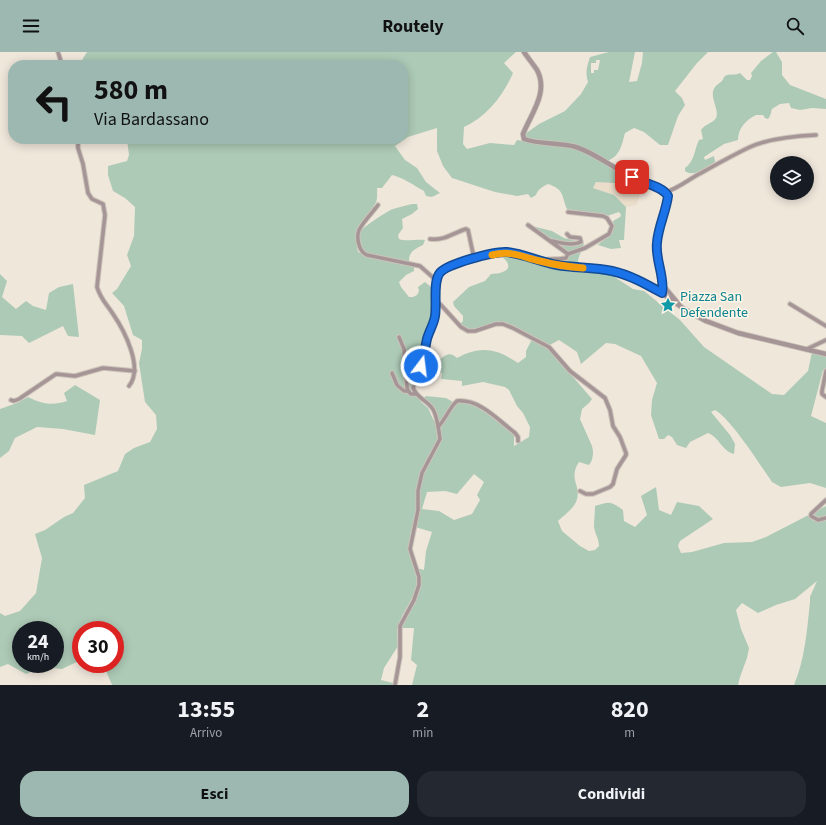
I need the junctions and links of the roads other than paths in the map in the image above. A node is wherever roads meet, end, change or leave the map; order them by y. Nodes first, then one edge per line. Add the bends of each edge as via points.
1 (524, 52) edge
2 (816, 135) dead end
3 (78, 144) edge
4 (666, 192) junction
5 (378, 205) dead end
6 (568, 212) dead end
7 (528, 225) dead end
8 (567, 234) dead end
9 (430, 239) dead end
10 (549, 240) junction
11 (568, 254) junction
12 (474, 258) junction
13 (539, 261) junction
14 (437, 280) junction
15 (662, 285) junction
16 (662, 293) junction
17 (437, 302) junction
18 (790, 304) dead end
19 (684, 309) junction
20 (826, 326) edge
21 (399, 337) dead end
22 (826, 340) edge
23 (807, 349) junction
24 (824, 353) edge
25 (826, 357) edge
26 (135, 371) junction
27 (826, 371) edge
28 (392, 372) dead end
29 (129, 386) dead end
30 (408, 391) junction
31 (416, 394) junction
32 (826, 397) edge
33 (11, 400) dead end
34 (438, 426) junction
35 (518, 441) dead end
36 (580, 491) dead end
37 (826, 500) edge
38 (826, 518) edge
39 (395, 685) edge

1 - 4 street via 537,70 542,90 523,134 524,139 532,142 557,143 595,154 641,182
2 - 4 street via 775,139 751,147
3 - 26 street via 88,193 92,199 103,204 105,215 97,287 100,297 113,314 132,352
4 - 15 street via 668,200 657,243
5 - 14 street via 359,231 361,251 367,255 420,266
6 - 11 street via 602,216 607,218 612,226 609,234 585,248
7 - 10 street
8 - 10 street via 580,238 581,242 577,244
9 - 12 street via 442,239 466,229
10 - 11 street
11 - 13 street via 562,259
12 - 13 street via 506,252
12 - 14 street via 456,263 440,273
13 - 16 street via 611,271 644,283
14 - 17 street
15 - 16 street
15 - 19 street
16 - 19 street
17 - 31 street via 435,319 413,388
17 - 36 street via 468,331 503,324 544,343 570,371 604,398 626,455 610,487 593,494
18 - 20 street
19 - 23 street via 706,321 738,333
21 - 30 street via 404,349
22 - 23 street
23 - 24 street
24 - 25 street
26 - 29 street
26 - 33 street via 103,368 75,376 56,374 19,399
27 - 32 street via 822,391
28 - 30 street via 397,385
30 - 31 street
31 - 34 street via 434,410
34 - 35 street via 457,401 473,402 515,434
34 - 39 street via 440,439 422,474 418,490 418,510 410,549 419,585 400,626 400,656
37 - 38 street via 811,514 818,520

